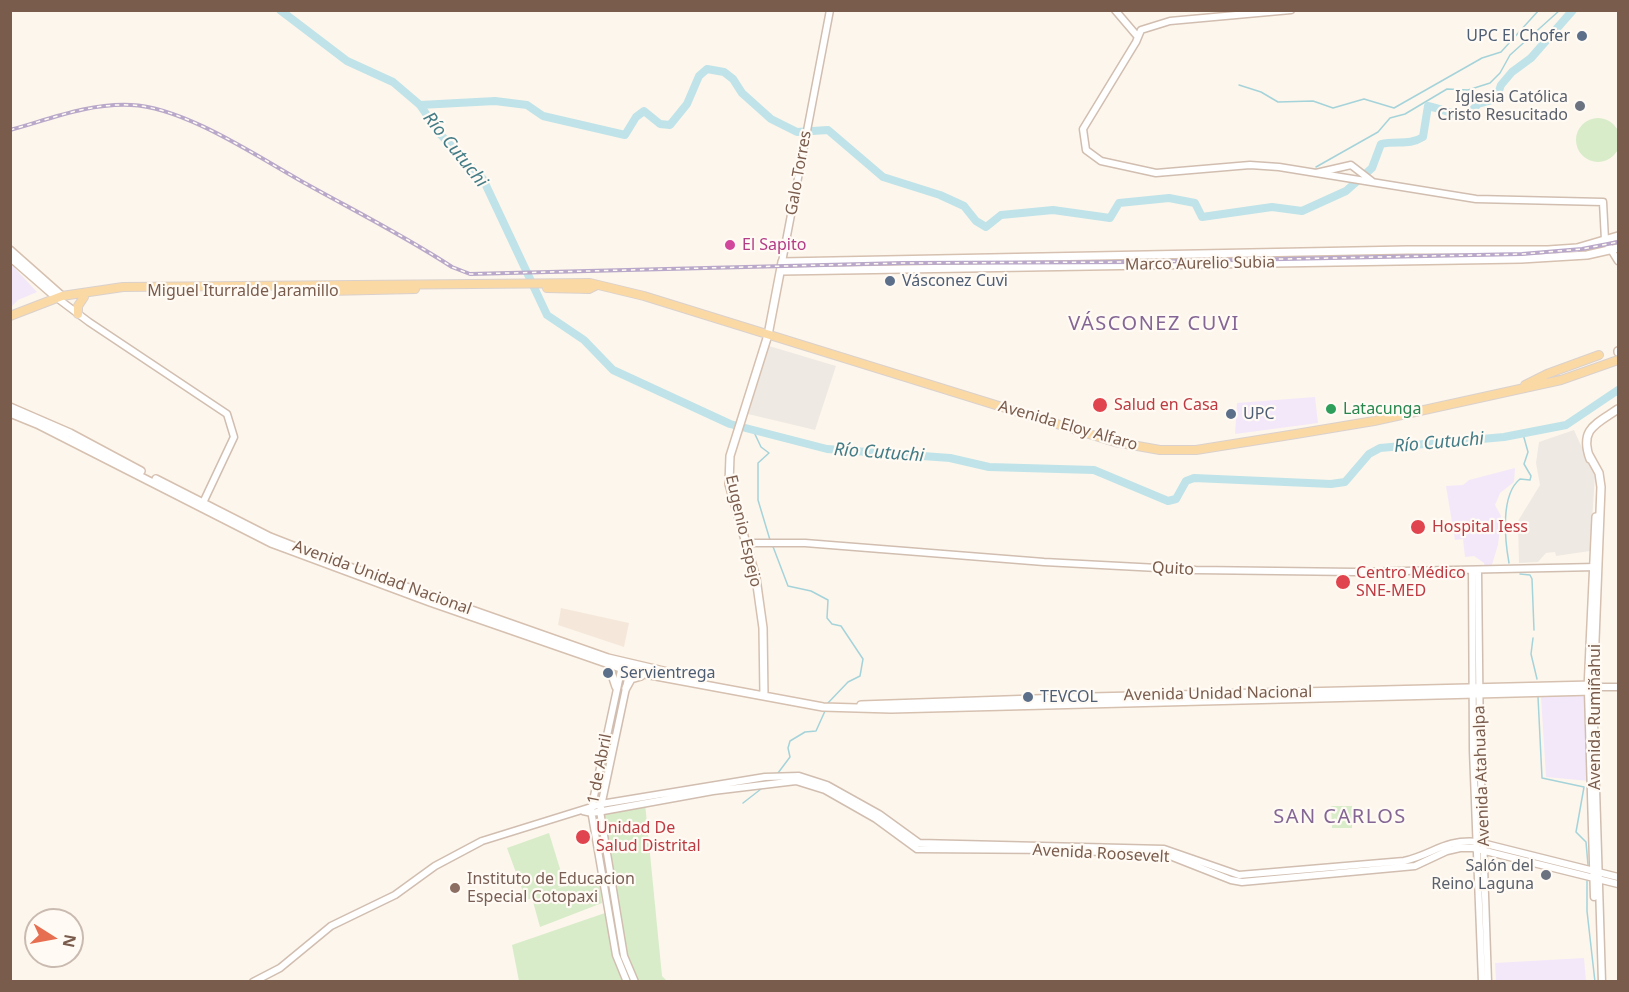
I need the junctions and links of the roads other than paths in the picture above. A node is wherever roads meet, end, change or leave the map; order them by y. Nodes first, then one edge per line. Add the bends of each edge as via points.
1 (830, 10) edge
2 (1115, 10) edge
3 (1291, 10) edge
4 (1138, 37) junction
5 (1316, 173) junction
6 (1374, 183) junction
7 (1618, 236) edge
8 (1605, 240) junction
9 (1618, 248) edge
10 (10, 250) edge
11 (1611, 251) junction
12 (1618, 254) edge
13 (10, 257) edge
14 (1618, 261) edge
15 (782, 262) junction
16 (781, 271) junction
17 (481, 287) junction
18 (84, 297) junction
19 (61, 299) junction
20 (74, 312) junction
21 (10, 316) edge
22 (10, 321) edge
23 (768, 335) junction
24 (1599, 356) dead end
25 (1618, 360) edge
26 (1514, 390) junction
27 (10, 407) edge
28 (1618, 410) edge
29 (10, 413) edge
30 (202, 505) junction
31 (748, 543) junction
32 (1595, 567) junction
33 (1475, 570) junction
34 (609, 666) junction
35 (626, 667) junction
36 (645, 675) junction
37 (616, 687) junction
38 (1618, 687) edge
39 (626, 688) junction
40 (1592, 688) junction
41 (1477, 691) junction
42 (764, 694) junction
43 (783, 778) junction
44 (600, 808) junction
45 (592, 810) junction
46 (1481, 842) junction
47 (1481, 850) junction
48 (1595, 870) junction
49 (1581, 871) junction
50 (1618, 877) edge
51 (1596, 879) junction
52 (1618, 884) edge
53 (253, 981) edge
54 (627, 981) edge
55 (635, 981) edge
56 (1482, 981) edge
57 (1488, 981) edge
58 (1600, 981) edge

1 - 15 street, Galo Torres
2 - 4 street
3 - 4 street via 1170,21 1141,30
4 - 5 street via 1083,129 1083,140 1092,157 1156,173 1250,165
5 - 6 street
5 - 6 street via 1345,165 1358,167
6 - 8 street via 1476,199 1603,202
7 - 8 main road, Marco Aurelio Subia
8 - 11 street
8 - 15 main road, Marco Aurelio Subia via 1577,248 1548,250
9 - 11 main road, Marco Aurelio Subia
10 - 19 main road
11 - 12 street
11 - 14 street
11 - 16 main road, Marco Aurelio Subia via 1595,258
13 - 19 main road
15 - 16 main road, Galo Torres
16 - 23 main road, Galo Torres
17 - 18 main road, Miguel Iturralde Jaramillo via 123,291
17 - 19 main road, Miguel Iturralde Jaramillo via 123,287
17 - 23 main road, Avenida Eloy Alfaro via 590,283
18 - 19 main road, Miguel Iturralde Jaramillo
18 - 20 main road
19 - 20 street
19 - 21 main road, Miguel Iturralde Jaramillo
19 - 22 main road, Miguel Iturralde Jaramillo
20 - 30 street via 223,410 230,419 234,437
23 - 26 main road, Avenida Eloy Alfaro via 1115,442 1160,450 1196,450 1374,421
23 - 31 main road, Eugenio Espejo via 730,456 729,484
24 - 26 main road
25 - 26 main road, Avenida Eloy Alfaro via 1561,380
27 - 30 main road, Avenida Unidad Nacional via 70,433
28 - 32 main road, Avenida Rumiñahui via 1588,432 1585,443 1597,479
29 - 30 main road, Avenida Unidad Nacional
30 - 34 main road, Avenida Unidad Nacional via 300,555
30 - 35 main road, Avenida Unidad Nacional via 321,557
31 - 33 street, Quito via 802,542 1196,570
31 - 42 main road, Eugenio Espejo via 763,628
32 - 33 street, Quito
32 - 40 main road, Avenida Rumiñahui
33 - 41 street, Avenida Atahualpa
34 - 35 main road, Avenida Unidad Nacional
34 - 37 main road
35 - 36 main road, Avenida Unidad Nacional
35 - 37 street, 1 de Abril
35 - 39 street, 1 de Abril
35 - 42 main road, Avenida Unidad Nacional
36 - 39 main road via 631,679
36 - 42 main road, Avenida Unidad Nacional
37 - 45 street, 1 de Abril
38 - 40 street
39 - 44 street, 1 de Abril
40 - 41 main road, Avenida Unidad Nacional
40 - 48 street, Avenida Rumiñahui
41 - 42 main road, Avenida Unidad Nacional via 844,708
41 - 46 street, Avenida Atahualpa via 1473,750
43 - 44 street, Avenida Roosevelt
43 - 46 street, Avenida Roosevelt via 812,778 828,785 920,843 1164,849 1239,875 1404,861 1449,843
43 - 47 street, Avenida Roosevelt via 825,790 876,819 917,849 1065,850 1170,856 1242,882 1415,866 1447,851
44 - 45 street, Avenida Roosevelt
44 - 55 street, 1 de Abril via 624,956
45 - 53 street via 496,836 469,848 394,895 332,926 280,968
45 - 54 street, 1 de Abril via 616,955
46 - 47 street, Avenida Atahualpa
46 - 49 street, Avenida Roosevelt
47 - 49 street, Avenida Roosevelt
47 - 56 street, Avenida Atahualpa
47 - 57 street, Avenida Atahualpa
48 - 49 street, Avenida Roosevelt
48 - 50 street, Avenida Roosevelt
48 - 51 street, Avenida Rumiñahui
49 - 51 street, Avenida Roosevelt
51 - 52 street, Avenida Roosevelt
51 - 58 street, Avenida Rumiñahui

